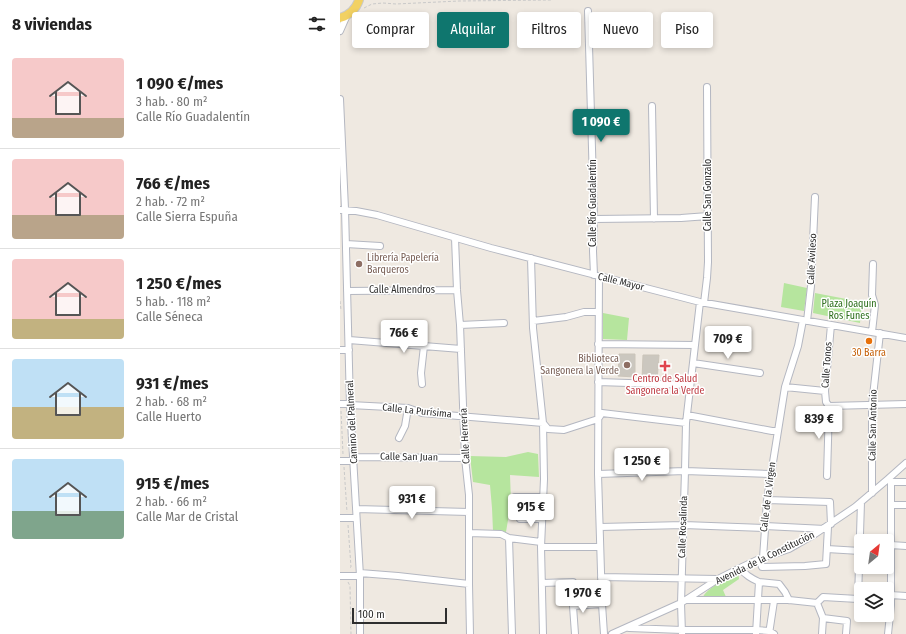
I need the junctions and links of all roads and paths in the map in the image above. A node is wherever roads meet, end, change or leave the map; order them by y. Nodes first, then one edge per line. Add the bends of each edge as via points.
1 (360, 0) edge
2 (552, 0) edge
3 (361, 11) dead end
4 (588, 11) dead end
5 (343, 17) edge
6 (340, 31) edge
7 (707, 87) dead end
8 (340, 99) edge
9 (652, 106) dead end
10 (815, 197) dead end
11 (343, 210) edge
12 (708, 216) junction
13 (594, 219) junction
14 (654, 219) junction
15 (455, 238) junction
16 (346, 244) junction
17 (380, 246) dead end
18 (531, 258) junction
19 (872, 264) dead end
20 (596, 276) junction
21 (340, 283) edge
22 (347, 283) junction
23 (457, 290) junction
24 (347, 291) junction
25 (702, 302) junction
26 (598, 312) junction
27 (533, 321) junction
28 (805, 321) junction
29 (504, 323) dead end
30 (460, 325) junction
31 (831, 325) junction
32 (872, 332) junction
33 (880, 333) junction
34 (906, 338) edge
35 (349, 340) junction
36 (598, 344) junction
37 (424, 346) junction
38 (695, 346) junction
39 (461, 349) junction
40 (340, 350) edge
41 (349, 350) junction
42 (693, 363) junction
43 (760, 373) dead end
44 (598, 382) junction
45 (422, 384) dead end
46 (690, 385) junction
47 (785, 386) junction
48 (825, 391) junction
49 (340, 404) edge
50 (906, 404) edge
51 (350, 405) junction
52 (872, 405) junction
53 (829, 406) junction
54 (408, 408) junction
55 (687, 415) junction
56 (464, 416) junction
57 (598, 419) junction
58 (543, 423) junction
59 (686, 423) junction
60 (777, 431) junction
61 (399, 438) dead end
62 (466, 458) junction
63 (353, 459) junction
64 (340, 461) edge
65 (906, 463) edge
66 (685, 471) junction
67 (598, 474) junction
68 (770, 474) junction
69 (827, 476) dead end
70 (890, 481) junction
71 (906, 482) edge
72 (872, 493) junction
73 (515, 497) dead end
74 (543, 497) junction
75 (767, 500) junction
76 (862, 502) junction
77 (891, 505) junction
78 (906, 505) edge
79 (356, 509) junction
80 (469, 512) junction
81 (340, 518) edge
82 (356, 518) junction
83 (520, 519) dead end
84 (542, 519) junction
85 (684, 525) junction
86 (828, 526) junction
87 (600, 527) junction
88 (764, 527) junction
89 (469, 533) junction
90 (861, 534) edge
91 (891, 534) edge
92 (509, 538) junction
93 (541, 544) junction
94 (894, 545) edge
95 (906, 546) edge
96 (600, 547) junction
97 (827, 550) junction
98 (854, 551) edge
99 (761, 558) junction
100 (740, 568) junction
101 (360, 574) junction
102 (859, 574) edge
103 (340, 576) edge
104 (601, 577) junction
105 (682, 579) junction
106 (718, 580) junction
107 (759, 582) junction
108 (542, 583) junction
109 (469, 584) junction
110 (894, 594) edge
111 (906, 596) edge
112 (688, 600) junction
113 (758, 600) junction
114 (789, 600) junction
115 (774, 601) junction
116 (681, 603) junction
117 (817, 603) junction
118 (602, 604) junction
119 (573, 606) junction
120 (823, 618) junction
121 (889, 622) edge
122 (627, 628) junction
123 (682, 632) edge
124 (756, 632) edge
125 (770, 633) edge
126 (360, 634) edge
127 (470, 634) edge
128 (512, 634) edge
129 (544, 634) edge
130 (575, 634) edge
131 (604, 634) edge
132 (612, 634) edge
133 (822, 634) edge
134 (846, 634) edge
135 (888, 634) edge

1 - 5 main road via 354,10
2 - 3 path via 383,3 372,4
4 - 13 street, Calle Río Guadalentín
5 - 6 street
7 - 12 street, Calle San Gonzalo
8 - 11 street, Camino del Palmeral
9 - 14 street
10 - 28 street, Calle Avileso via 811,286
11 - 15 street, Calle Mayor via 373,214
11 - 16 street, Camino del Palmeral
12 - 14 street
12 - 25 street, Calle San Gonzalo via 708,278
13 - 14 street
13 - 20 street, Calle Río Guadalentín via 593,251
15 - 18 street, Calle Mayor
15 - 23 street, Calle Herrería
16 - 17 street
16 - 22 street, Camino del Palmeral
18 - 20 street, Calle Mayor
18 - 27 street
19 - 32 street via 872,295 875,305
20 - 25 street, Calle Mayor
20 - 26 street, Calle Río Guadalentín
21 - 22 street
22 - 24 street, Camino del Palmeral
23 - 24 street, Calle Almendros
23 - 30 street, Calle Herrería
24 - 35 street, Camino del Palmeral
25 - 28 street, Calle Mayor
25 - 38 street, Calle Rosalinda
26 - 27 street
26 - 36 street, Calle Río Guadalentín
27 - 58 street
28 - 31 street, Calle Mayor
28 - 47 street, Calle de la Virgen
29 - 30 street
30 - 39 street, Calle Herrería
31 - 32 street, Calle Mayor
31 - 48 street, Calle Tonos
32 - 33 street, Calle Mayor
33 - 34 street, Calle Mayor
33 - 52 street, Calle San Antonio
35 - 37 street
35 - 41 street, Camino del Palmeral
36 - 38 street
36 - 44 street, Calle Río Guadalentín
37 - 39 street
37 - 45 street
38 - 42 street, Calle Rosalinda
39 - 56 street, Calle Herrería
40 - 41 street
41 - 51 street, Camino del Palmeral
42 - 43 street
42 - 46 street, Calle Rosalinda
44 - 46 street
44 - 57 street, Calle Río Guadalentín
46 - 55 street, Calle Rosalinda
47 - 48 street
47 - 60 street, Calle de la Virgen
48 - 53 street, Calle Tonos
49 - 51 street, Calle La Purísima
50 - 52 street
51 - 54 street, Calle La Purísima
51 - 63 street, Camino del Palmeral
52 - 53 street
52 - 72 street, Calle San Antonio
53 - 69 street, Calle Tonos
54 - 56 street, Calle La Purísima
54 - 61 street via 405,426
55 - 59 street, Calle Rosalinda
55 - 60 street
56 - 58 street, Calle La Purísima
56 - 62 street, Calle Herrería
57 - 58 street, Calle La Purísima via 564,430 548,429
57 - 59 street, Calle La Purísima via 602,413
57 - 67 street, Calle Río Guadalentín
58 - 74 street
59 - 66 street, Calle Rosalinda
60 - 68 street, Calle de la Virgen
62 - 63 street, Calle San Juan
62 - 80 street, Calle Herrería
63 - 64 street, Calle San Juan
63 - 79 street, Camino del Palmeral
65 - 70 street, Avenida de la Constitución
66 - 67 street
66 - 68 street
66 - 85 street, Calle Rosalinda
67 - 87 street, Calle Río Guadalentín
68 - 75 street, Calle de la Virgen
70 - 71 street
70 - 72 street, Avenida de la Constitución
70 - 77 street
72 - 76 street, Avenida de la Constitución
73 - 74 street
74 - 84 street
75 - 86 street via 830,502
75 - 88 street, Calle de la Virgen
76 - 86 street, Avenida de la Constitución
76 - 90 street
77 - 78 street
77 - 91 street
79 - 80 street
79 - 82 street, Camino del Palmeral
80 - 89 street, Calle Herrería
81 - 82 street
82 - 101 street, Camino del Palmeral
83 - 84 street
84 - 93 street
85 - 87 street
85 - 88 street
85 - 105 street, Calle Rosalinda
86 - 88 street
86 - 97 street
86 - 99 street, Avenida de la Constitución via 798,544
87 - 96 street, Calle Río Guadalentín
88 - 99 street, Calle de la Virgen
89 - 92 street via 501,534
89 - 109 street, Calle Herrería
92 - 93 street
92 - 128 street
93 - 96 street
93 - 108 street
94 - 95 street
96 - 104 street, Calle Río Guadalentín
97 - 98 street
97 - 99 street via 826,564 762,567
99 - 100 street, Avenida de la Constitución
100 - 106 street, Avenida de la Constitución
100 - 107 street via 747,576
101 - 103 street
101 - 109 street
101 - 126 street, Camino del Palmeral
102 - 117 street via 858,599 823,597
104 - 105 street
104 - 118 street, Calle Río Guadalentín
105 - 106 street
105 - 116 street, Calle Rosalinda
106 - 112 street, Avenida de la Constitución
107 - 113 street
107 - 114 street via 779,584
108 - 119 street via 573,582
108 - 129 street
109 - 127 street, Calle Herrería
110 - 111 street
112 - 113 street
112 - 116 street, Avenida de la Constitución
113 - 115 street
113 - 124 street
114 - 115 street
114 - 117 street
115 - 125 street
116 - 122 street, Avenida de la Constitución
116 - 123 street, Calle Rosalinda
117 - 120 street
118 - 119 street
118 - 131 street, Calle Río Guadalentín
119 - 130 street
120 - 133 street
120 - 134 street via 847,621
121 - 135 street
122 - 123 street
122 - 132 street, Avenida de la Constitución
123 - 124 street
124 - 125 street

